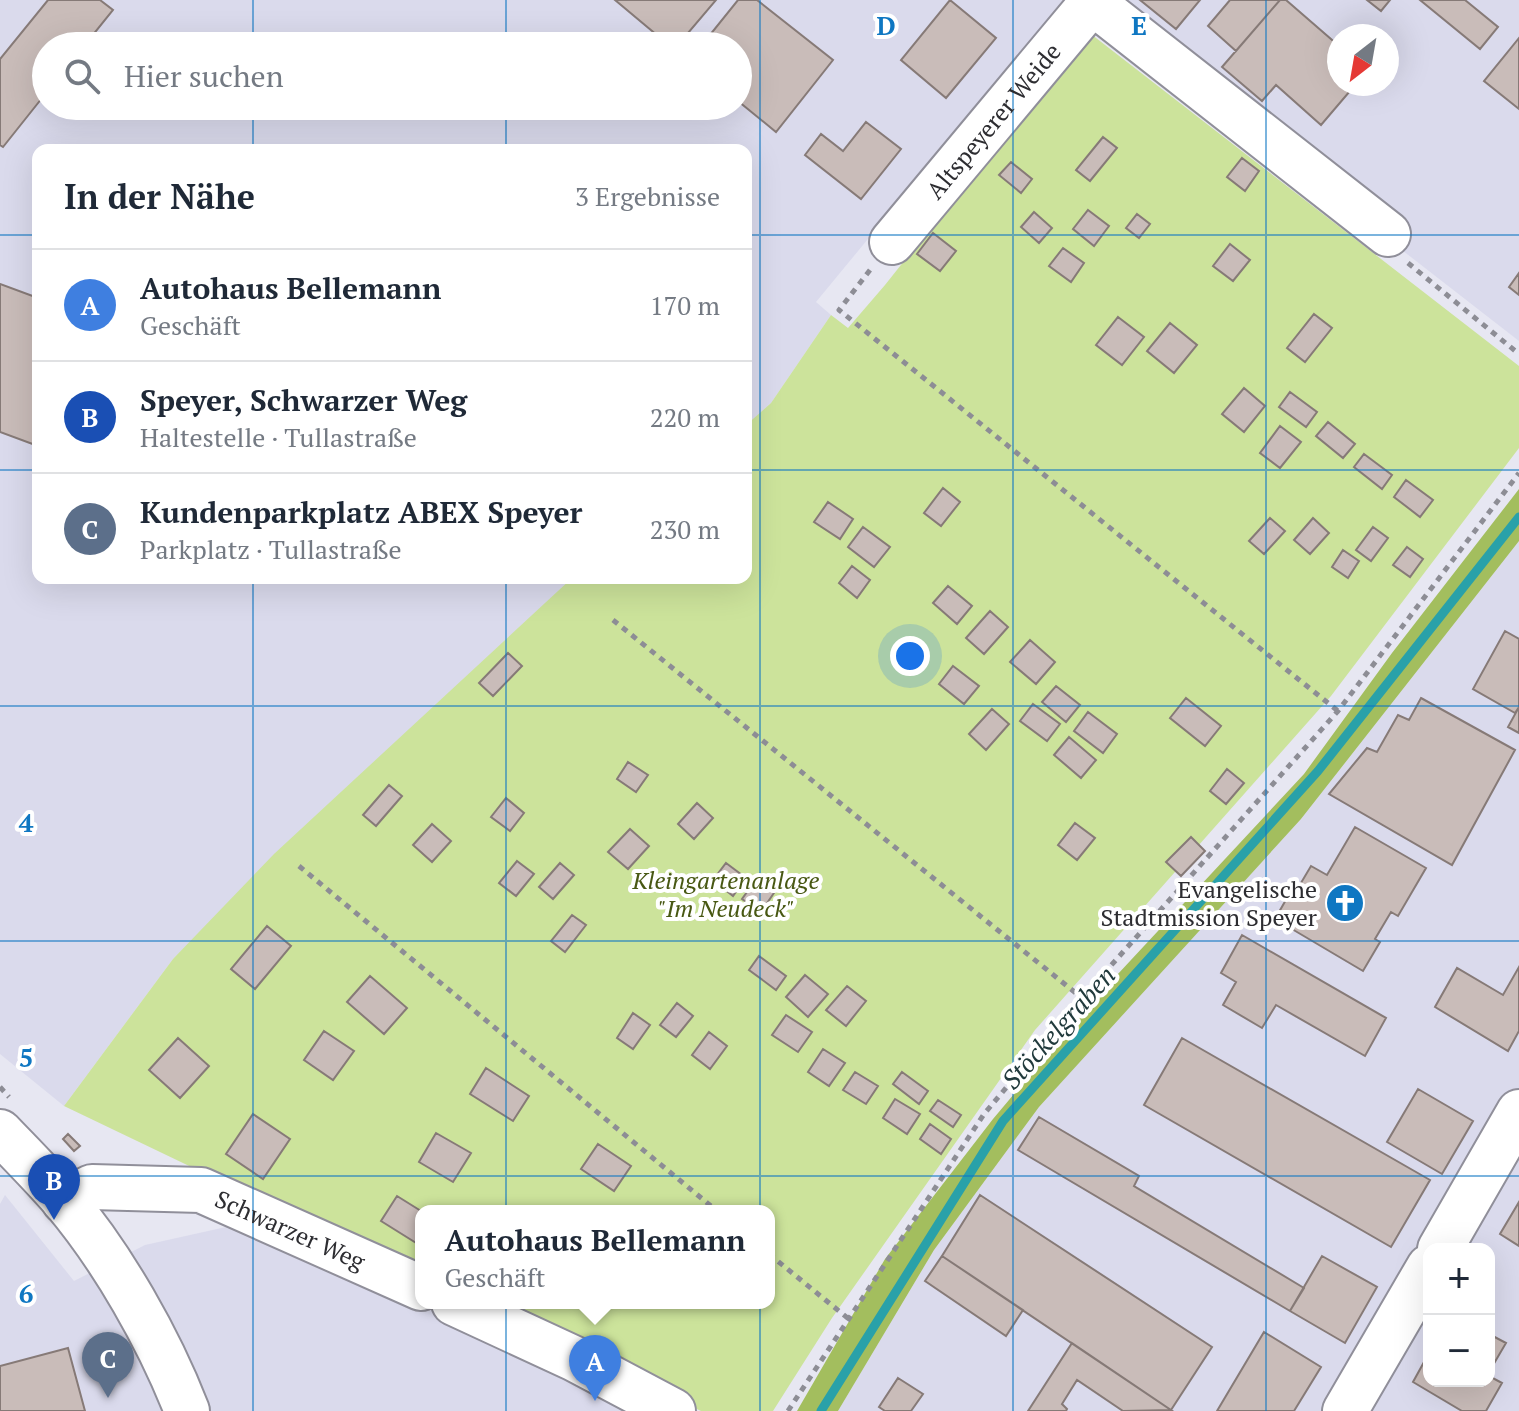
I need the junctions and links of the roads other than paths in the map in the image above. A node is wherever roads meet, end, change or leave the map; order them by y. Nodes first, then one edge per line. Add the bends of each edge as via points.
1 (1093, 1) edge
2 (1388, 234) road end
3 (892, 242) road end
4 (1519, 1112) edge
5 (0, 1132) edge
6 (64, 1201) junction
7 (1443, 1243) edge
8 (1423, 1277) edge
9 (415, 1285) edge
10 (467, 1309) edge
11 (187, 1411) edge
12 (673, 1411) edge
13 (1345, 1411) edge

1 - 2 street
1 - 3 street, Altspeyerer Weide
4 - 7 street
5 - 6 street
6 - 9 street, Schwarzer Weg via 92,1187 201,1190
6 - 11 street via 144,1322
8 - 13 street
10 - 12 street

